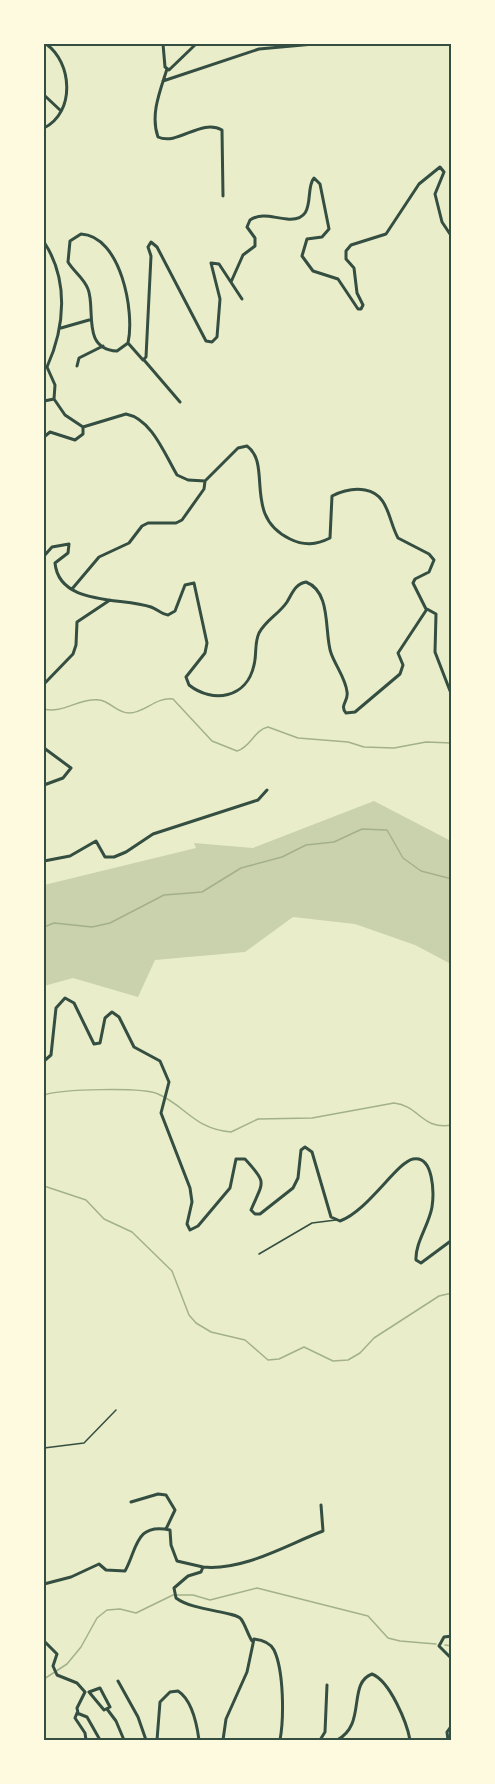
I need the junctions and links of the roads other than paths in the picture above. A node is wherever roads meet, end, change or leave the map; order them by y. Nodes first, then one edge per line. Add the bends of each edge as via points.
1 (46, 44) edge
2 (163, 44) edge
3 (196, 44) edge
4 (314, 44) edge
5 (167, 69) junction
6 (163, 81) junction
7 (44, 95) edge
8 (60, 110) junction
9 (44, 128) edge
10 (223, 196) dead end
11 (452, 237) edge
12 (44, 242) edge
13 (231, 282) junction
14 (242, 299) dead end
15 (89, 320) junction
16 (61, 328) junction
17 (128, 344) junction
18 (103, 346) junction
19 (143, 360) junction
20 (77, 366) dead end
21 (54, 399) junction
22 (44, 400) edge
23 (180, 402) dead end
24 (83, 427) junction
25 (44, 436) edge
26 (205, 481) junction
27 (44, 556) edge
28 (72, 589) junction
29 (110, 600) junction
30 (427, 609) junction
31 (44, 684) edge
32 (452, 696) edge
33 (44, 748) edge
34 (44, 785) edge
35 (267, 789) dead end
36 (44, 861) edge
37 (44, 1061) edge
38 (337, 1220) junction
39 (452, 1240) edge
40 (259, 1254) dead end
41 (116, 1410) dead end
42 (44, 1448) edge
43 (131, 1502) dead end
44 (321, 1505) dead end
45 (166, 1529) junction
46 (203, 1567) junction
47 (44, 1584) edge
48 (452, 1636) edge
49 (44, 1641) edge
50 (252, 1641) junction
51 (452, 1659) edge
52 (118, 1681) dead end
53 (327, 1685) dead end
54 (107, 1709) junction
55 (78, 1713) junction
56 (452, 1725) edge
57 (86, 1740) edge
58 (100, 1740) edge
59 (124, 1740) edge
60 (146, 1740) edge
61 (157, 1740) edge
62 (199, 1740) edge
63 (223, 1740) edge
64 (280, 1740) edge
65 (320, 1740) edge
66 (338, 1740) edge
67 (411, 1740) edge
68 (448, 1740) edge

1 - 8 street via 59,55 66,70 67,89
2 - 5 street
3 - 5 street via 174,68
4 - 6 street via 259,49
5 - 6 street
6 - 10 street via 154,124 158,137 169,140 207,128 222,130
7 - 8 street
8 - 9 street
11 - 13 street via 442,222 435,194 444,172 440,167 419,184 386,234 346,250 362,302 363,308 358,309 338,279 313,272 302,256 306,239 322,237 328,228 320,184 314,178 309,206 303,214 288,219 263,215 250,219 247,227 255,238 255,246 243,255
12 - 16 street via 57,272
13 - 14 street
13 - 19 street via 219,264 211,263 220,299 217,337 209,342 158,247 151,242 148,355
15 - 16 street
15 - 17 street via 88,287 67,256 70,242 81,234 97,240 125,281 129,299
15 - 18 street
16 - 21 street via 47,367 55,385
17 - 18 street via 117,351
17 - 19 street
18 - 20 street via 79,358
19 - 23 street
21 - 22 street
21 - 24 street via 65,415
24 - 25 street via 80,439 50,432
24 - 26 street via 126,414 133,416 152,433 177,475
26 - 28 street via 204,489 183,520 142,526 129,543 99,557
26 - 30 street via 238,448 247,446 256,456 260,498 269,523 276,532 304,545 330,538 332,496 355,490 375,492 383,500 398,538 434,560 429,572 413,584
27 - 28 street via 52,547 69,544 68,553 56,561 55,567 62,581
28 - 29 street
29 - 30 street via 152,607 168,615 175,611 185,585 194,583 207,643 187,681 201,693 222,697 246,684 254,669 257,639 266,623 286,604 297,586 309,583 328,615 329,648 348,694 343,709 352,714 400,674 403,665 398,653
29 - 31 street via 77,622 73,654
30 - 32 street via 436,614 435,651
33 - 34 street via 71,768 63,778
35 - 36 street via 258,800 153,834 114,857 105,857 96,841 70,856
37 - 38 street via 51,1055 58,1004 63,999 74,1003 91,1042 96,1045 102,1040 106,1015 115,1013 134,1047 160,1060 168,1077 162,1117 190,1188 189,1229 196,1229 230,1188 238,1158 245,1158 259,1174 262,1189 251,1210 260,1214 293,1188 300,1153 305,1147 312,1152 330,1212
38 - 39 street via 357,1211 405,1162 417,1158 429,1167 433,1198 416,1260 427,1261
38 - 40 lane via 312,1223
41 - 42 lane via 84,1443
43 - 45 street via 166,1495 175,1510
44 - 46 street via 323,1531 264,1556
45 - 46 street via 170,1530 177,1561
45 - 47 street via 137,1539 125,1571 106,1570 99,1564
46 - 50 street via 174,1588 176,1598 184,1604 241,1619
48 - 51 street via 444,1637 439,1646
49 - 55 street via 57,1654 53,1666 57,1675 77,1683 85,1692
50 - 63 street via 247,1672 226,1719
50 - 64 street via 267,1642 278,1663
52 - 60 street
53 - 65 street via 325,1732
54 - 54 street via 104,1710 89,1692 100,1688 109,1701
54 - 59 street
55 - 57 street via 75,1718
55 - 58 street via 87,1717
56 - 68 street via 447,1732
61 - 62 street via 160,1702 178,1690 193,1716
66 - 67 street via 354,1725 361,1684 372,1674 382,1682 405,1718

